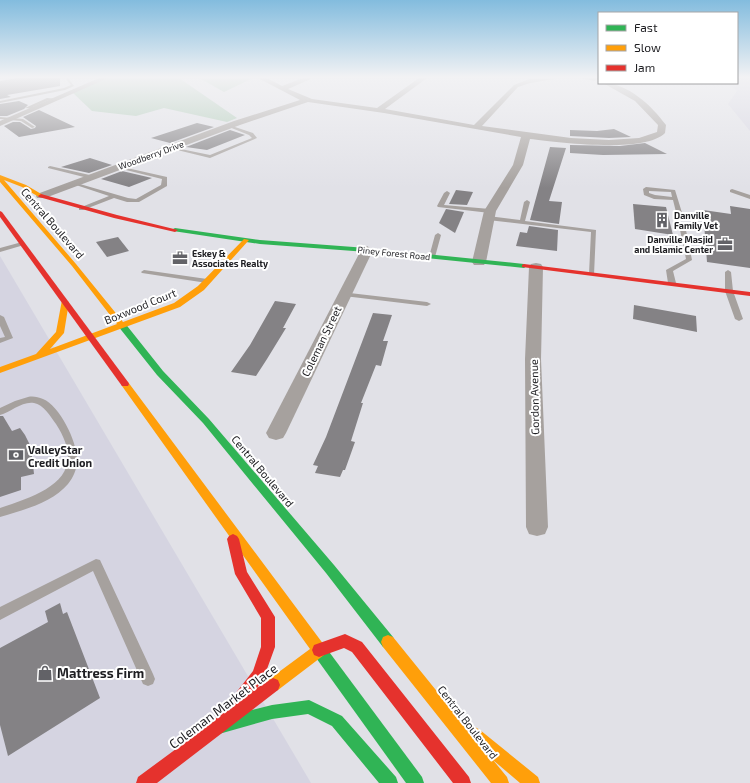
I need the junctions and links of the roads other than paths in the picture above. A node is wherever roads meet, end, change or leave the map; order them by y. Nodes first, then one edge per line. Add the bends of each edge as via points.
1 (21, 115) edge
2 (264, 115) edge
3 (403, 115) edge
4 (488, 115) edge
5 (653, 115) edge
6 (0, 118) edge
7 (11, 119) junction
8 (0, 124) edge
9 (230, 126) junction
10 (33, 127) dead end
11 (476, 128) junction
12 (526, 136) junction
13 (171, 148) junction
14 (50, 167) dead end
15 (120, 167) junction
16 (92, 177) junction
17 (0, 178) edge
18 (75, 183) junction
19 (732, 191) dead end
20 (447, 193) dead end
21 (41, 196) junction
22 (113, 196) junction
23 (750, 197) edge
24 (675, 199) junction
25 (527, 202) dead end
26 (80, 209) junction
27 (0, 213) edge
28 (489, 215) junction
29 (680, 216) dead end
30 (522, 222) junction
31 (682, 225) dead end
32 (438, 236) dead end
33 (246, 240) junction
34 (22, 244) junction
35 (0, 250) edge
36 (367, 250) junction
37 (432, 257) junction
38 (479, 262) junction
39 (536, 267) junction
40 (144, 272) dead end
41 (728, 272) dead end
42 (592, 274) junction
43 (207, 281) junction
44 (672, 284) junction
45 (729, 291) junction
46 (344, 294) junction
47 (750, 294) edge
48 (66, 302) junction
49 (427, 304) dead end
50 (0, 317) edge
51 (739, 319) dead end
52 (124, 326) junction
53 (92, 338) junction
54 (0, 340) edge
55 (38, 356) junction
56 (0, 370) edge
57 (0, 412) edge
58 (276, 433) dead end
59 (0, 513) edge
60 (537, 527) dead end
61 (231, 530) junction
62 (0, 614) edge
63 (319, 650) junction
64 (148, 679) dead end
65 (441, 707) junction
66 (219, 726) junction
67 (144, 783) edge
68 (390, 783) edge
69 (416, 783) edge
70 (463, 783) edge
71 (501, 783) edge
72 (532, 783) edge

1 - 7 street
2 - 9 street, Woodberry Drive
3 - 11 street
4 - 11 street
5 - 12 street via 662,125 661,133 651,138 619,142
6 - 7 lane
7 - 8 street
7 - 10 lane via 22,120
9 - 13 street, Woodberry Drive
9 - 13 lane via 255,138 210,157
11 - 12 street
12 - 28 street via 518,165
13 - 15 street, Woodberry Drive
14 - 16 lane
15 - 16 street, Woodberry Drive
15 - 22 lane via 165,178 164,186 137,201
16 - 18 street, Woodberry Drive
17 - 21 main road, Piney Forest Road via 24,186
17 - 52 main road, Central Boulevard
18 - 21 street, Woodberry Drive
18 - 22 lane
19 - 23 lane
20 - 28 lane via 440,206
21 - 26 main road, Piney Forest Road
22 - 26 lane
24 - 24 lane via 673,191 646,189 646,194 654,197
24 - 29 lane
25 - 30 lane
26 - 33 main road, Piney Forest Road
27 - 34 main road
28 - 30 lane
28 - 38 street
30 - 42 lane via 594,231
31 - 44 lane via 689,260 669,270
32 - 37 lane
33 - 36 main road, Piney Forest Road
33 - 43 main road, Boxwood Court
34 - 35 lane
34 - 48 main road
36 - 37 main road, Piney Forest Road
36 - 46 street, Coleman Street
37 - 38 main road, Piney Forest Road
38 - 39 main road, Piney Forest Road
39 - 42 main road, Piney Forest Road
39 - 60 street, Gordon Avenue via 533,359
40 - 43 lane
41 - 45 lane
42 - 44 main road, Piney Forest Road
43 - 52 main road, Boxwood Court via 177,305
44 - 45 main road, Piney Forest Road
45 - 47 main road, Piney Forest Road
45 - 51 lane
46 - 49 lane
46 - 58 street, Coleman Street
48 - 53 main road
48 - 55 main road via 61,331
50 - 54 lane via 9,338
52 - 53 main road, Boxwood Court
52 - 65 main road, Central Boulevard via 160,373 206,422 330,569
53 - 55 main road, Boxwood Court
53 - 61 main road
55 - 56 main road, Boxwood Court
57 - 59 lane via 28,400 36,399 44,403 58,419 67,435 71,456 70,471 64,482 54,490
61 - 63 main road
61 - 66 main road via 241,574 268,617 268,647 258,675
62 - 64 lane via 96,564
63 - 66 main road, Coleman Market Place
63 - 69 main road
63 - 70 main road, Coleman Market Place via 345,641 357,647
65 - 71 main road, Central Boulevard
65 - 72 main road
66 - 67 main road, Coleman Market Place
66 - 68 main road via 272,712 309,707 337,720

